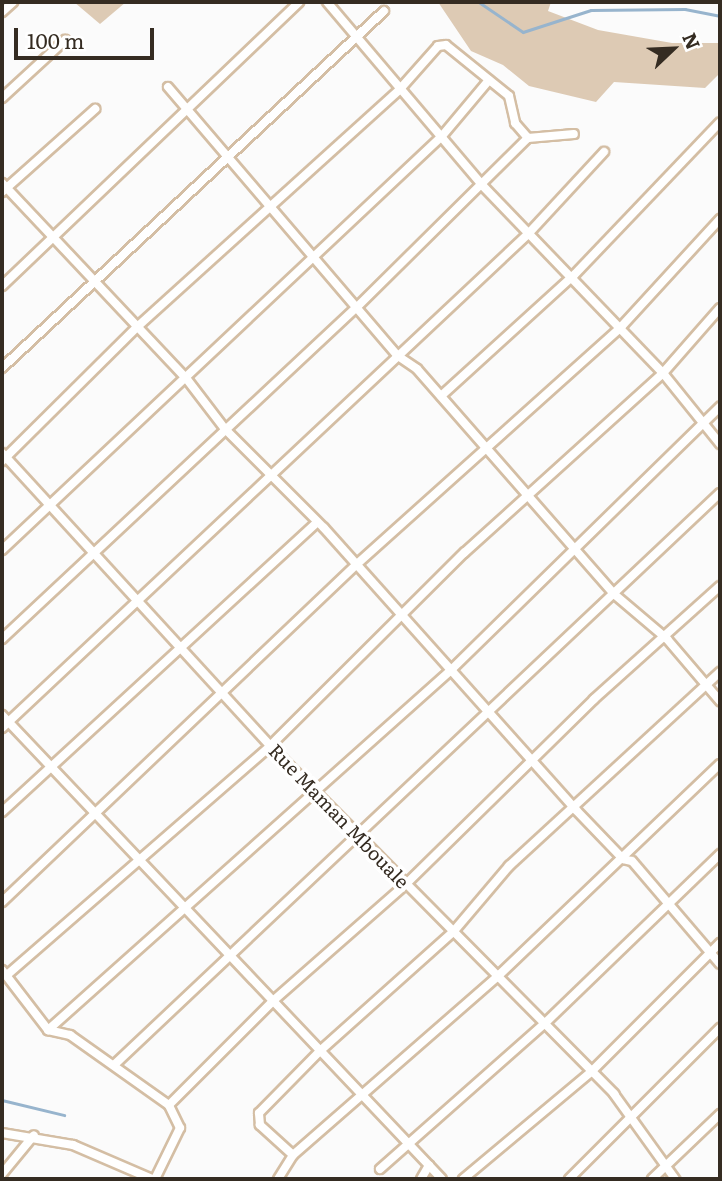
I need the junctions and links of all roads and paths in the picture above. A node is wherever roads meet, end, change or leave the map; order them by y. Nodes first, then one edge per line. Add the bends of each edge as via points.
1 (12, 2) edge
2 (299, 2) edge
3 (327, 2) edge
4 (384, 11) dead end
5 (2, 12) edge
6 (358, 38) junction
7 (65, 40) dead end
8 (489, 80) junction
9 (168, 87) dead end
10 (400, 89) junction
11 (2, 99) edge
12 (95, 109) dead end
13 (186, 110) junction
14 (720, 122) edge
15 (574, 134) dead end
16 (442, 135) junction
17 (528, 138) junction
18 (604, 152) dead end
19 (225, 160) junction
20 (482, 185) junction
21 (3, 187) edge
22 (268, 210) junction
23 (720, 219) edge
24 (528, 234) junction
25 (56, 239) junction
26 (314, 256) junction
27 (574, 275) junction
28 (95, 281) junction
29 (2, 286) edge
30 (356, 308) junction
31 (720, 308) edge
32 (137, 327) junction
33 (621, 327) junction
34 (398, 356) junction
35 (2, 368) edge
36 (663, 373) junction
37 (186, 378) junction
38 (441, 396) junction
39 (720, 407) edge
40 (703, 425) junction
41 (225, 429) junction
42 (720, 444) edge
43 (483, 450) junction
44 (3, 457) edge
45 (274, 476) junction
46 (720, 493) edge
47 (529, 497) junction
48 (51, 505) junction
49 (316, 523) junction
50 (573, 548) junction
51 (2, 550) edge
52 (97, 553) junction
53 (357, 564) junction
54 (720, 586) edge
55 (614, 594) junction
56 (139, 598) junction
57 (404, 618) junction
58 (2, 639) edge
59 (667, 639) junction
60 (181, 646) junction
61 (450, 671) junction
62 (720, 672) edge
63 (709, 685) junction
64 (225, 695) junction
65 (720, 701) edge
66 (490, 711) junction
67 (2, 715) edge
68 (5, 725) edge
69 (270, 746) junction
70 (535, 759) junction
71 (720, 764) edge
72 (52, 767) junction
73 (314, 791) junction
74 (576, 810) junction
75 (2, 812) edge
76 (98, 815) junction
77 (359, 837) junction
78 (720, 854) edge
79 (623, 859) junction
80 (141, 860) junction
81 (404, 885) junction
82 (2, 902) edge
83 (185, 906) junction
84 (667, 907) junction
85 (453, 932) junction
86 (720, 943) edge
87 (710, 953) junction
88 (230, 955) junction
89 (720, 964) edge
90 (4, 972) edge
91 (497, 977) junction
92 (274, 1000) junction
93 (544, 1024) junction
94 (720, 1028) edge
95 (48, 1030) junction
96 (321, 1050) junction
97 (114, 1065) junction
98 (592, 1071) junction
99 (364, 1097) junction
100 (169, 1105) junction
101 (630, 1114) junction
102 (720, 1114) edge
103 (2, 1132) edge
104 (34, 1135) junction
105 (408, 1142) junction
106 (293, 1156) junction
107 (429, 1166) junction
108 (665, 1168) junction
109 (380, 1169) dead end
110 (2, 1174) edge
111 (154, 1179) edge
112 (278, 1179) edge
113 (421, 1179) edge
114 (442, 1179) edge
115 (463, 1179) edge
116 (569, 1179) edge
117 (652, 1179) edge
118 (675, 1179) edge

1 - 5 street
2 - 13 street
3 - 6 street
4 - 6 street
6 - 10 street
6 - 19 street
7 - 11 street
8 - 10 street via 442,44
8 - 16 street
8 - 17 street via 509,96 515,122
9 - 13 street
10 - 16 street
10 - 22 street
12 - 21 street
13 - 19 street
13 - 25 street
14 - 27 street
15 - 17 street
16 - 20 street
16 - 26 street
17 - 20 street
18 - 24 street
19 - 22 street
19 - 28 street
20 - 24 street
20 - 30 street
21 - 25 street
22 - 26 street
22 - 32 street
23 - 33 street
24 - 27 street
24 - 34 street
25 - 28 street
25 - 29 street
26 - 30 street
26 - 37 street
27 - 33 street
27 - 38 street
28 - 32 street
28 - 35 street
30 - 34 street
30 - 41 street
31 - 36 street
32 - 37 street
32 - 44 street
33 - 36 street
33 - 43 street
34 - 38 street
34 - 45 street
36 - 40 street
36 - 47 street
37 - 41 street
37 - 48 street via 105,447
38 - 43 street
39 - 40 street
40 - 42 street
40 - 50 street
41 - 45 street
41 - 52 street
43 - 47 street
43 - 53 street
44 - 48 street, Rue Maman Mbouale
45 - 49 street
45 - 56 street
46 - 55 street
47 - 50 street
47 - 57 street via 464,553
48 - 51 street
48 - 52 street, Rue Maman Mbouale
49 - 53 street
49 - 60 street
50 - 55 street
50 - 61 street
52 - 56 street, Rue Maman Mbouale
52 - 58 street
53 - 57 street
53 - 64 street
54 - 59 street
55 - 59 street via 624,597
55 - 66 street
56 - 60 street, Rue Maman Mbouale
56 - 68 street
57 - 61 street
57 - 69 street
59 - 63 street
59 - 70 street via 594,699
60 - 64 street, Rue Maman Mbouale
60 - 72 street
61 - 66 street
61 - 73 street
62 - 63 street
63 - 65 street
63 - 74 street
64 - 69 street, Rue Maman Mbouale
64 - 76 street
66 - 70 street
66 - 77 street
67 - 68 street
68 - 72 street
69 - 73 street, Rue Maman Mbouale
69 - 80 street
70 - 74 street
70 - 81 street
71 - 79 street
72 - 75 street
72 - 76 street
73 - 77 street, Rue Maman Mbouale
73 - 83 street
74 - 79 street
74 - 85 street via 509,866
76 - 80 street
76 - 82 street
77 - 81 street, Rue Maman Mbouale
77 - 88 street
78 - 84 street
79 - 84 street via 632,861
79 - 91 street
80 - 83 street
80 - 90 street
81 - 85 street, Rue Maman Mbouale
81 - 92 street
83 - 88 street
83 - 95 street
84 - 87 street
84 - 93 street
85 - 91 street, Rue Maman Mbouale
85 - 96 street
86 - 87 street
87 - 89 street
87 - 98 street
88 - 92 street
88 - 97 street
90 - 95 street
91 - 93 street, Rue Maman Mbouale
91 - 99 street
92 - 96 street
92 - 100 street
93 - 98 street, Rue Maman Mbouale
93 - 105 street
94 - 101 street
95 - 97 street via 71,1035
96 - 99 street
96 - 106 street via 258,1117
97 - 100 street
98 - 101 street, Rue Maman Mbouale
98 - 115 street
99 - 105 street
99 - 106 street
100 - 111 street via 180,1128
101 - 108 street, Rue Maman Mbouale
101 - 116 street
102 - 108 street
103 - 104 street
104 - 110 street
104 - 111 street via 73,1145
105 - 107 street
105 - 109 street
106 - 112 street
107 - 113 street
107 - 114 street
108 - 117 street
108 - 118 street, Rue Maman Mbouale

